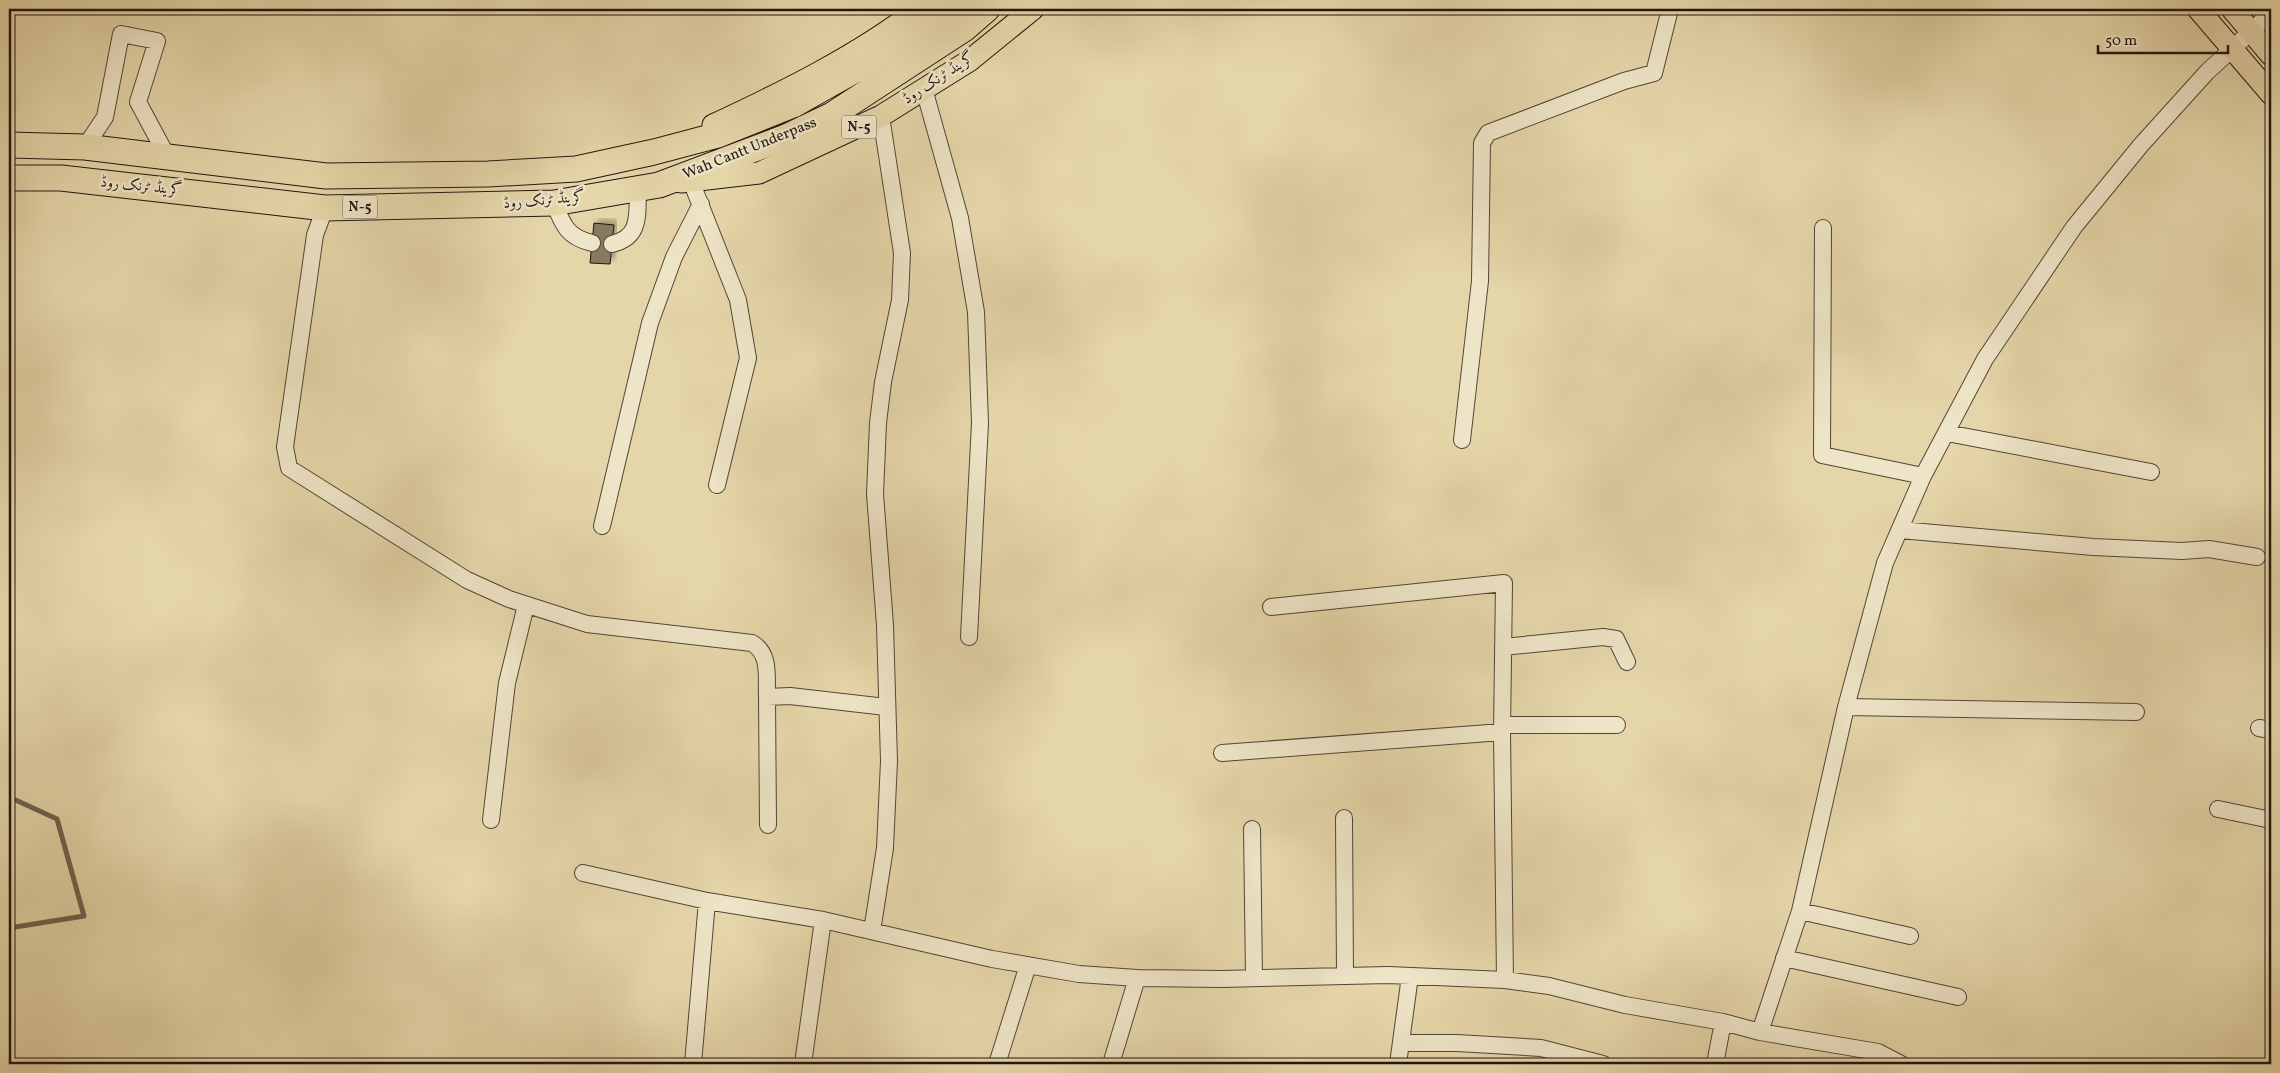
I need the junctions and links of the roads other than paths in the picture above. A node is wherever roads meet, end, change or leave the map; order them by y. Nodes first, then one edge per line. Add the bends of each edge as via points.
1 (918, 9) edge
2 (950, 9) edge
3 (987, 9) edge
4 (1035, 9) edge
5 (1670, 9) edge
6 (2198, 9) edge
7 (2232, 9) edge
8 (2271, 13) edge
9 (2251, 31) junction
10 (2233, 49) junction
11 (2271, 55) edge
12 (924, 89) junction
13 (2271, 94) edge
14 (881, 116) junction
15 (9, 146) edge
16 (85, 147) junction
17 (654, 152) junction
18 (166, 156) junction
19 (326, 176) junction
20 (9, 178) edge
21 (692, 181) junction
22 (648, 188) junction
23 (554, 202) junction
24 (700, 204) junction
25 (324, 208) junction
26 (1823, 228) dead end
27 (592, 243) dead end
28 (612, 244) dead end
29 (1947, 432) junction
30 (1462, 440) dead end
31 (2151, 472) dead end
32 (1924, 476) junction
33 (717, 485) dead end
34 (602, 526) dead end
35 (1900, 530) junction
36 (2257, 557) dead end
37 (526, 604) junction
38 (1271, 607) dead end
39 (969, 637) dead end
40 (1503, 647) junction
41 (1627, 662) dead end
42 (767, 698) junction
43 (886, 707) junction
44 (1846, 707) junction
45 (2136, 712) dead end
46 (1617, 725) dead end
47 (1502, 729) junction
48 (1222, 753) dead end
49 (2218, 809) dead end
50 (1344, 818) dead end
51 (491, 820) dead end
52 (2271, 820) edge
53 (768, 825) dead end
54 (1252, 829) dead end
55 (583, 873) dead end
56 (706, 901) junction
57 (1800, 911) junction
58 (823, 920) junction
59 (872, 931) junction
60 (1910, 936) dead end
61 (1784, 958) junction
62 (1028, 965) junction
63 (1344, 974) junction
64 (1410, 976) junction
65 (1137, 978) junction
66 (1254, 978) junction
67 (1506, 980) junction
68 (1958, 997) dead end
69 (1723, 1022) junction
70 (1760, 1032) junction
71 (1402, 1043) junction
72 (693, 1064) edge
73 (803, 1064) edge
74 (997, 1064) edge
75 (1111, 1064) edge
76 (1398, 1064) edge
77 (1603, 1064) edge
78 (1715, 1064) edge
79 (1901, 1064) edge

1 - 17 main road, گرینڈ ٹرنک روڈ / N-5 via 865,45 768,100
2 - 17 highway, Wah Cantt Underpass via 872,61 793,105 718,135
3 - 22 highway, Wah Cantt Underpass via 964,29 832,115 786,137
4 - 12 main road, گرینڈ ٹرنک روڈ / N-5 via 969,61
5 - 30 street via 1654,73 1624,81 1488,133 1482,143 1480,281
6 - 10 main road
7 - 9 main road
8 - 9 street
9 - 10 street
9 - 11 main road
10 - 13 main road
10 - 29 street via 2200,80 2074,227 1985,359
12 - 14 main road, گرینڈ ٹرنک روڈ / N-5
12 - 39 street via 960,218 976,312 980,423
14 - 21 main road, گرینڈ ٹرنک روڈ / N-5 via 759,173
14 - 43 street via 902,253 900,300 878,423 875,494
15 - 16 highway, گرینڈ ٹرنک روڈ / N-5
16 - 18 highway, گرینڈ ٹرنک روڈ / N-5
16 - 18 street via 105,118 121,34 158,41 138,102
17 - 19 highway, گرینڈ ٹرنک روڈ / N-5 via 576,169 488,174
18 - 19 highway, گرینڈ ٹرنک روڈ / N-5
19 - 25 highway
20 - 25 highway, گرینڈ ٹرنک روڈ / N-5 via 61,178
21 - 22 main road, گرینڈ ٹرنک روڈ / N-5
21 - 24 street
22 - 23 highway, گرینڈ ٹرنک روڈ / N-5
22 - 28 street via 633,231 625,241
23 - 25 highway, گرینڈ ٹرنک روڈ / N-5
23 - 27 street via 569,233
24 - 33 street via 738,300 748,358
24 - 34 street via 674,257 650,323
25 - 37 street via 315,235 285,447 288,468 467,580
26 - 32 street via 1822,456
29 - 31 street
29 - 32 street
32 - 35 street
35 - 36 street via 2093,547 2209,549
35 - 44 street via 1885,563
37 - 42 street via 587,624 752,643 761,648 765,659
37 - 51 street via 507,683
38 - 40 street via 1504,583
40 - 41 street via 1603,637 1616,639
40 - 47 street
42 - 43 street via 790,696
42 - 53 street
43 - 59 street via 889,761 885,848
44 - 45 street
44 - 57 street
46 - 47 street
47 - 48 street
47 - 67 street
49 - 52 street
50 - 63 street
54 - 66 street
55 - 56 street
56 - 58 street
56 - 72 street
57 - 60 street
57 - 61 street
58 - 59 street
58 - 73 street
59 - 62 street
61 - 68 street
61 - 70 street
62 - 65 street via 1079,974
62 - 74 street
63 - 64 street
63 - 66 street
64 - 67 street
64 - 71 street
65 - 66 street
65 - 75 street
67 - 69 street
69 - 70 street
69 - 78 street
70 - 79 street via 1878,1052
71 - 76 street
71 - 77 street via 1541,1048

